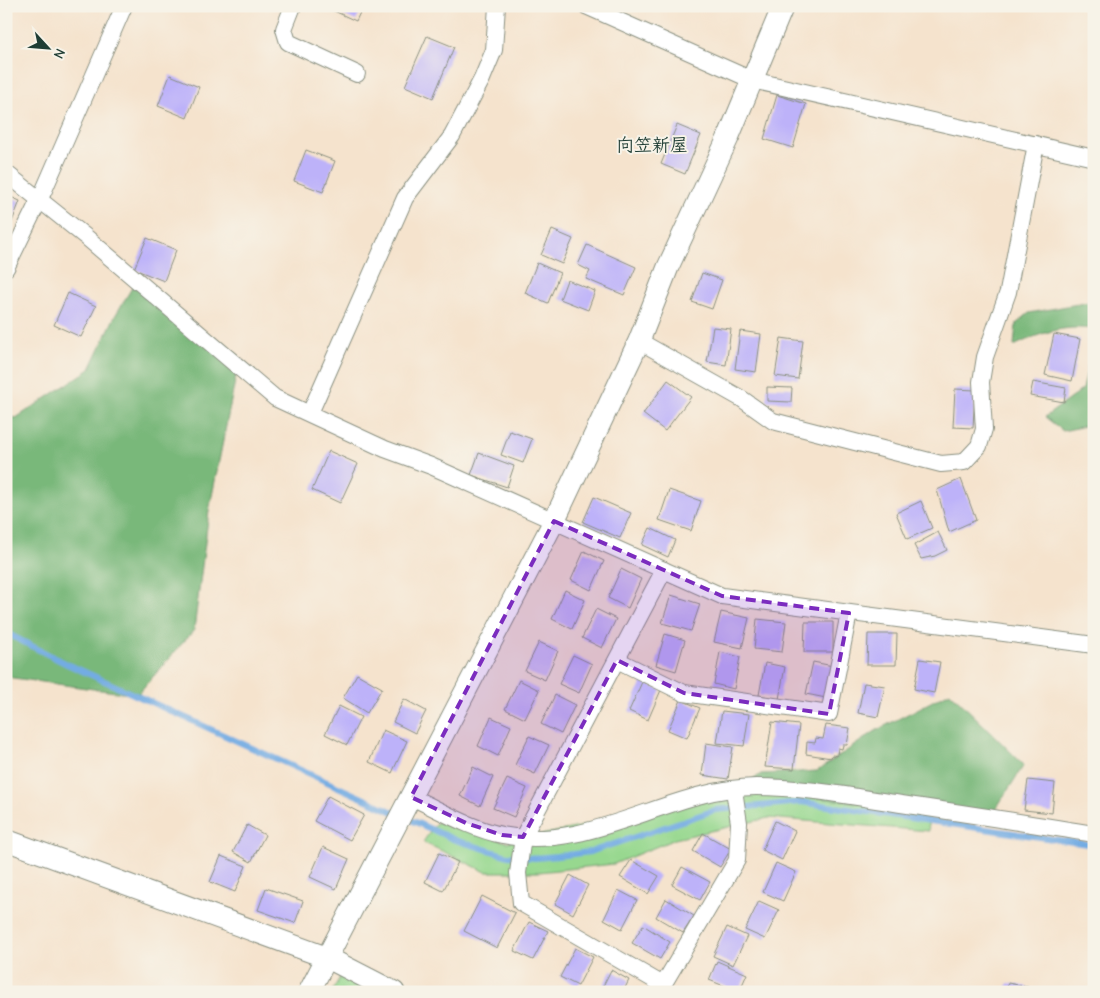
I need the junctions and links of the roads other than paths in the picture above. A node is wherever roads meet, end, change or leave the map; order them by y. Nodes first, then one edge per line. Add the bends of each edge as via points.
1 (124, 6) edge
2 (293, 6) edge
3 (497, 6) edge
4 (586, 6) edge
5 (783, 6) edge
6 (357, 74) dead end
7 (752, 80) junction
8 (1036, 144) junction
9 (1094, 158) edge
10 (6, 173) edge
11 (40, 201) junction
12 (6, 268) edge
13 (639, 341) junction
14 (310, 413) junction
15 (554, 521) junction
16 (664, 570) junction
17 (848, 613) junction
18 (1094, 646) edge
19 (617, 660) junction
20 (734, 790) junction
21 (411, 797) junction
22 (1094, 834) edge
23 (523, 837) junction
24 (6, 840) edge
25 (328, 958) junction
26 (309, 992) edge
27 (394, 992) edge

1 - 11 street
2 - 6 street via 284,29 288,42
3 - 14 street via 494,50 482,79 452,136 405,198
4 - 7 street
5 - 7 street
7 - 8 street
7 - 13 street via 668,267
8 - 9 street
8 - 13 street via 1008,292 985,357 981,382 984,429 979,446 964,462 941,464 773,421 742,399
10 - 11 street
11 - 12 street
11 - 14 street via 275,398
13 - 15 street
14 - 15 street via 385,450 431,466
15 - 16 street
15 - 21 street
16 - 17 street via 722,596
16 - 19 street
17 - 18 street
17 - 19 street via 830,714 684,693
19 - 23 street
20 - 22 street via 755,787 807,790
20 - 23 street via 707,793 581,834
20 - 23 street via 739,823 738,860 663,985 521,903 518,874
21 - 23 street via 502,835
21 - 25 street
24 - 25 street
25 - 26 street
25 - 27 street

